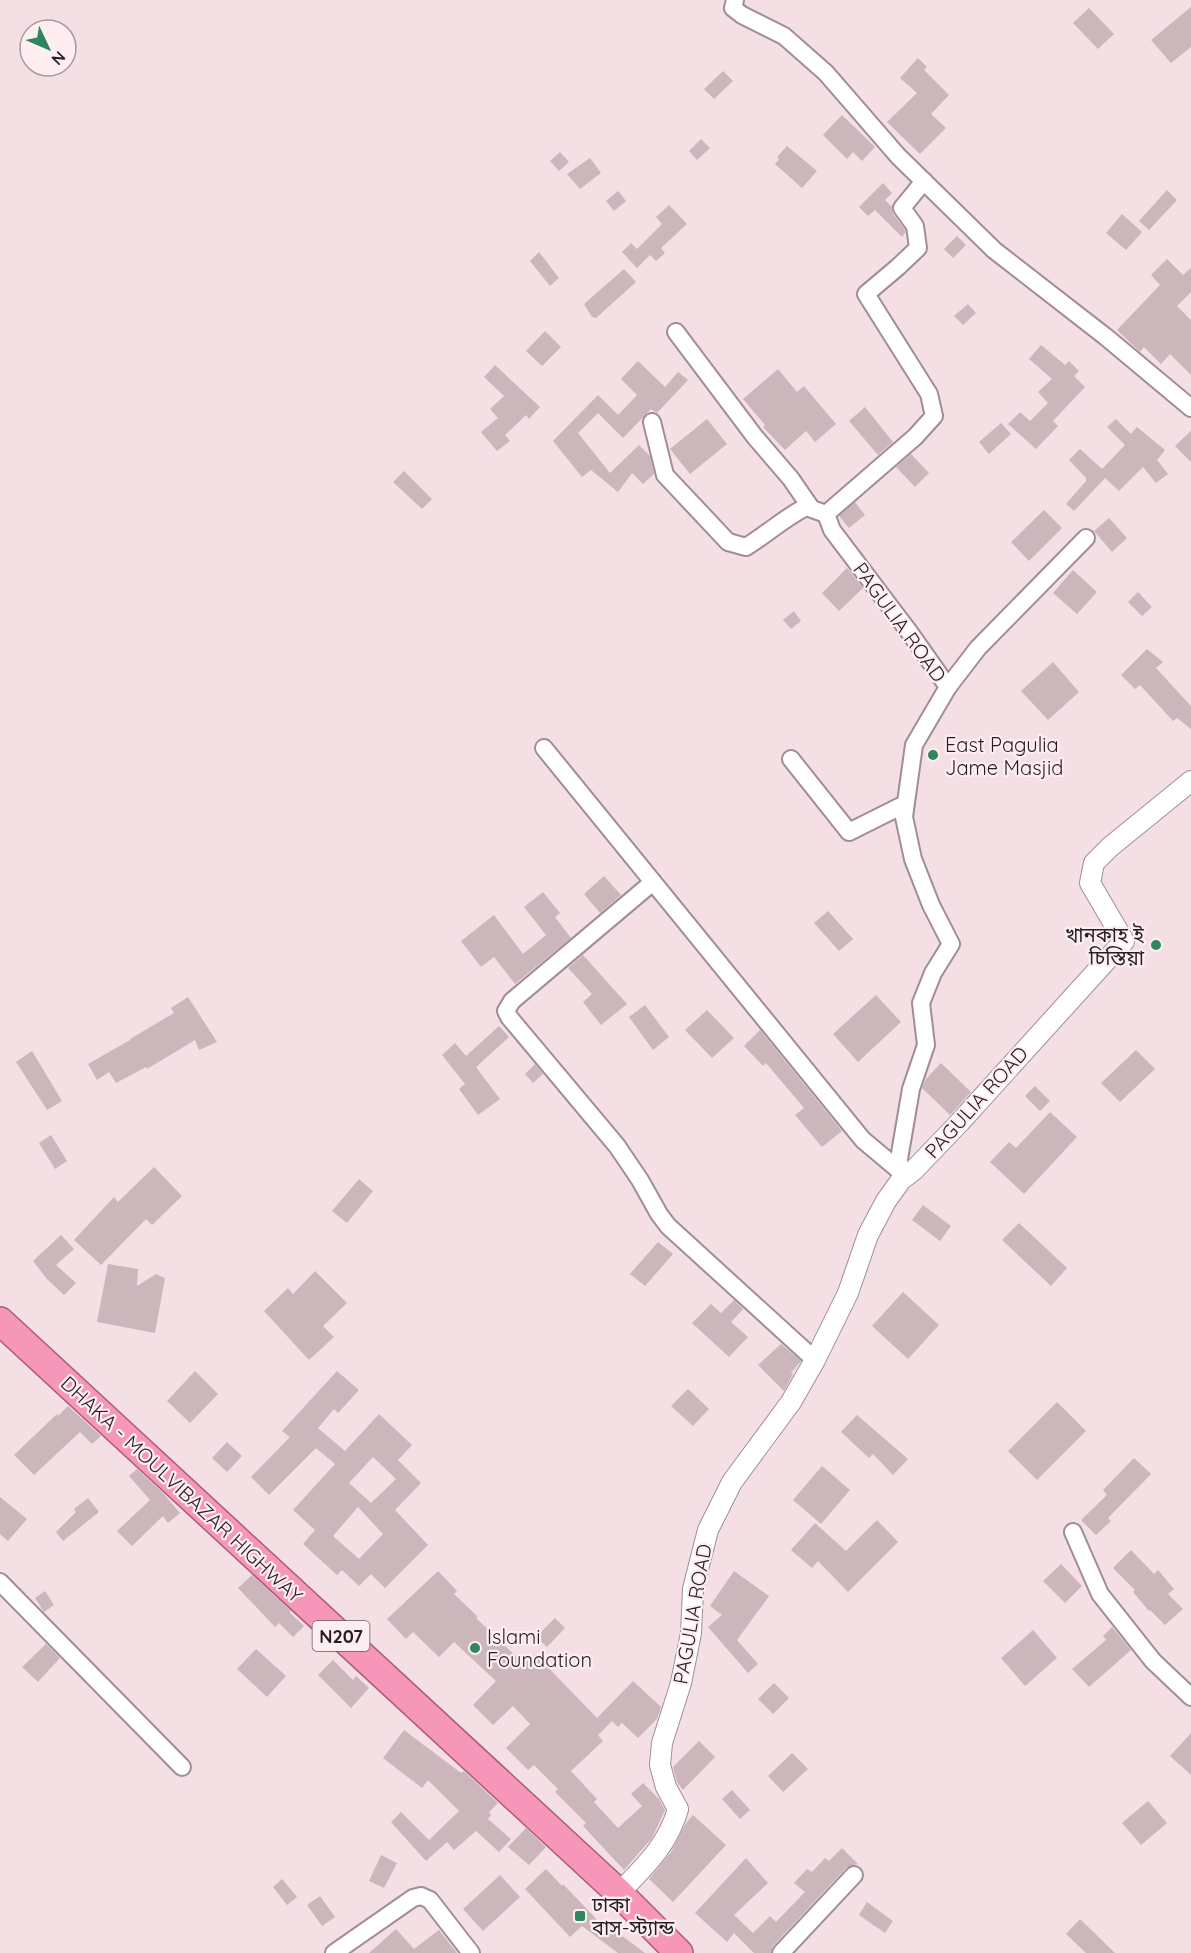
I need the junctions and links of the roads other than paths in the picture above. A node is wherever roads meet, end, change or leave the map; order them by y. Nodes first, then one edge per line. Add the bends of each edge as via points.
1 (735, 0) edge
2 (924, 181) junction
3 (676, 332) dead end
4 (1191, 408) edge
5 (652, 422) dead end
6 (818, 511) junction
7 (1086, 538) dead end
8 (948, 687) junction
9 (544, 748) dead end
10 (791, 759) dead end
11 (1191, 781) edge
12 (905, 804) junction
13 (653, 882) junction
14 (900, 1176) junction
15 (0, 1321) edge
16 (815, 1360) junction
17 (1073, 1532) dead end
18 (0, 1582) edge
19 (1191, 1697) edge
20 (182, 1767) dead end
21 (854, 1875) dead end
22 (619, 1893) junction
23 (334, 1953) edge
24 (471, 1953) edge
25 (679, 1953) edge
26 (781, 1953) edge

1 - 2 street via 733,8 784,36 826,73
2 - 4 street via 994,250
2 - 6 street via 902,208 915,226 918,248 866,294 929,394 934,416 915,437
3 - 6 street, PAGULIA ROAD
5 - 6 street via 665,475 728,542 746,547 806,507
6 - 8 street, PAGULIA ROAD
7 - 8 street via 978,648
8 - 12 street, PAGULIA ROAD via 914,746
9 - 13 street
10 - 12 street via 849,832
11 - 14 street, PAGULIA ROAD via 1094,862 1090,883 1124,941 960,1122 914,1170
12 - 14 street, PAGULIA ROAD via 913,859 951,944 921,1003 926,1045 911,1089 899,1159
13 - 14 street via 863,1140
13 - 16 street via 512,1001 506,1011 616,1146 668,1226
14 - 16 street, PAGULIA ROAD via 868,1235 848,1293
15 - 22 highway, DHAKA - MOULVIBAZAR HIGHWAY / N207
16 - 22 street, PAGULIA ROAD via 791,1402 732,1482 708,1530 693,1589 691,1633 681,1683 662,1743 660,1765 678,1809 673,1827 655,1854
17 - 19 street via 1100,1594 1153,1661
18 - 20 street
21 - 26 street
22 - 25 highway, DHAKA - MOULVIBAZAR HIGHWAY / N207
23 - 24 street via 413,1898 422,1896 430,1900

